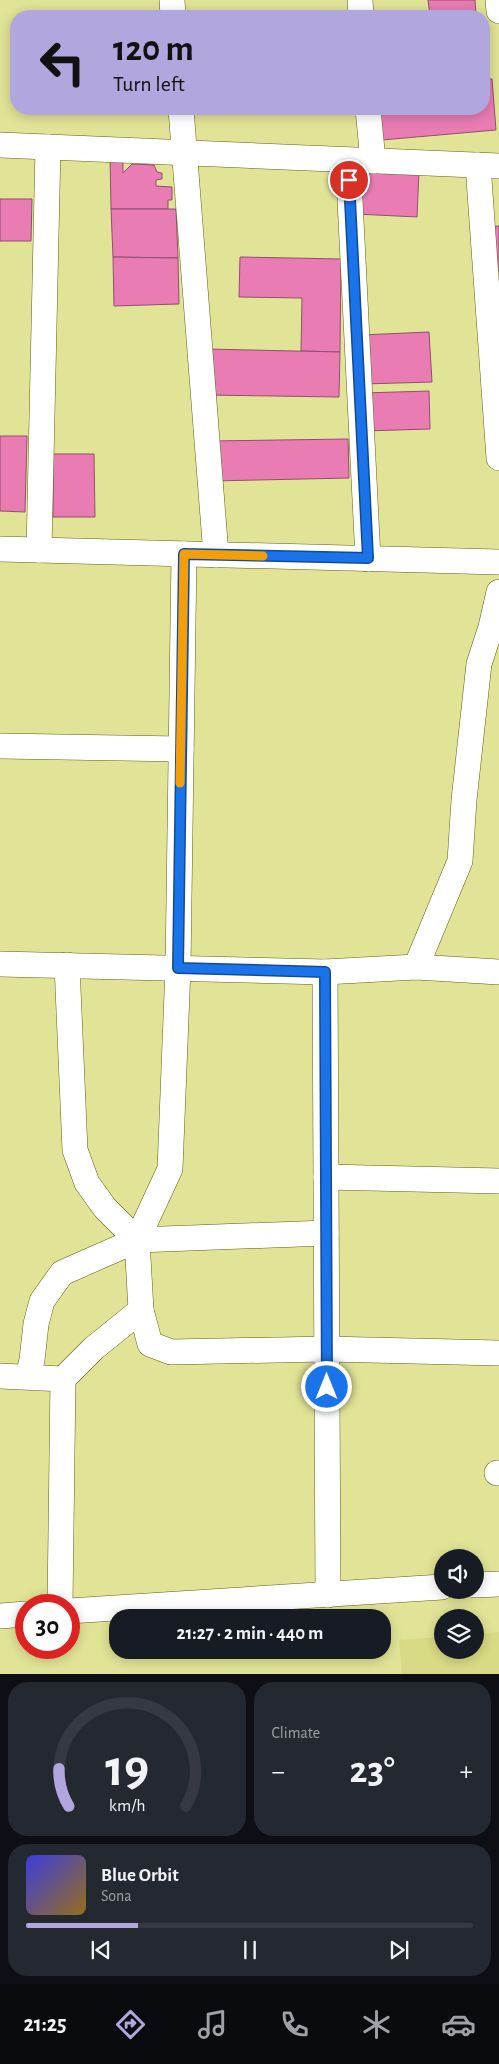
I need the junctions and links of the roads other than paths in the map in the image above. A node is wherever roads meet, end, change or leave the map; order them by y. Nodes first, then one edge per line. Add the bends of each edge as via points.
1 (498, 0) edge
2 (499, 11) edge
3 (182, 115) edge
4 (367, 115) edge
5 (0, 145) edge
6 (48, 147) junction
7 (185, 152) junction
8 (360, 160) junction
9 (488, 166) edge
10 (496, 366) edge
11 (499, 458) edge
12 (0, 550) edge
13 (38, 550) junction
14 (184, 554) junction
15 (216, 555) junction
16 (368, 558) junction
17 (499, 562) edge
18 (499, 592) edge
19 (0, 746) edge
20 (181, 749) junction
21 (0, 964) edge
22 (67, 965) junction
23 (416, 967) junction
24 (178, 968) junction
25 (325, 972) junction
26 (499, 972) edge
27 (326, 1177) junction
28 (499, 1181) edge
29 (326, 1233) junction
30 (137, 1240) junction
31 (141, 1310) junction
32 (326, 1349) junction
33 (499, 1353) edge
34 (0, 1376) edge
35 (28, 1376) junction
36 (63, 1379) junction
37 (499, 1584) edge
38 (484, 1585) edge
39 (434, 1588) edge
40 (60, 1594) edge
41 (328, 1595) junction
42 (80, 1610) edge
43 (15, 1615) edge
44 (0, 1616) edge

1 - 2 street
3 - 7 street
4 - 8 street
5 - 6 street
6 - 7 street
6 - 13 street
7 - 8 street
7 - 15 street
8 - 9 street
8 - 16 street
9 - 10 street
10 - 11 street
12 - 13 street
13 - 14 street
14 - 15 street
14 - 20 street
15 - 16 street
16 - 17 street
18 - 23 street via 479,664 460,861
19 - 20 street
20 - 24 street
21 - 22 street
22 - 24 street
22 - 30 street via 75,1150 87,1183 105,1208
23 - 25 street
23 - 26 street
24 - 25 street
24 - 30 street via 170,1168
25 - 27 street
27 - 28 street
27 - 29 street
29 - 30 street
29 - 32 street
30 - 31 street
30 - 35 street via 62,1273 42,1301
31 - 32 street via 150,1344 171,1352
31 - 36 street via 94,1348
32 - 33 street
32 - 41 street
34 - 35 street
35 - 36 street
36 - 40 street
37 - 38 street
39 - 41 street
41 - 42 street
43 - 44 street

